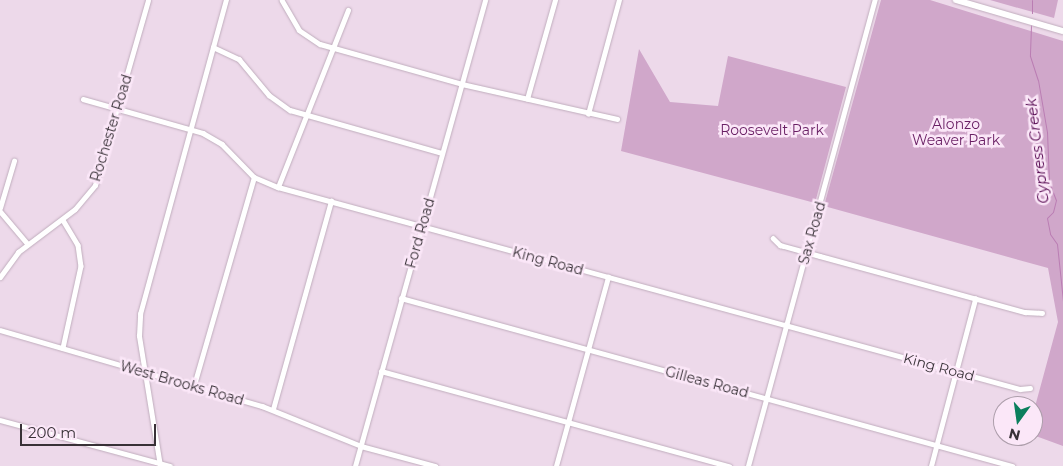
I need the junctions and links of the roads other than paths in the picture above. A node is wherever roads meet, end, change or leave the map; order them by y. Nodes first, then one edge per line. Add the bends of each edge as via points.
1 (148, 0) edge
2 (226, 0) edge
3 (282, 0) edge
4 (485, 0) edge
5 (554, 0) edge
6 (619, 0) edge
7 (875, 0) edge
8 (956, 0) edge
9 (348, 10) dead end
10 (1063, 31) edge
11 (213, 47) junction
12 (332, 48) junction
13 (462, 84) junction
14 (83, 99) dead end
15 (527, 99) junction
16 (118, 109) junction
17 (588, 114) junction
18 (308, 116) junction
19 (617, 119) dead end
20 (190, 129) junction
21 (442, 153) junction
22 (14, 160) dead end
23 (254, 177) junction
24 (278, 186) junction
25 (331, 201) junction
26 (0, 210) edge
27 (63, 220) junction
28 (422, 226) junction
29 (773, 238) dead end
30 (27, 243) junction
31 (806, 252) junction
32 (0, 277) edge
33 (608, 278) junction
34 (402, 298) junction
35 (976, 299) junction
36 (1042, 313) dead end
37 (787, 326) junction
38 (0, 330) edge
39 (63, 348) junction
40 (588, 349) junction
41 (381, 371) junction
42 (144, 372) junction
43 (956, 372) junction
44 (194, 385) junction
45 (1030, 388) dead end
46 (767, 398) junction
47 (273, 409) junction
48 (0, 420) edge
49 (568, 422) junction
50 (937, 444) junction
51 (361, 446) junction
52 (160, 465) edge
53 (170, 466) edge
54 (355, 466) edge
55 (435, 466) edge
56 (556, 466) edge
57 (729, 466) edge
58 (748, 466) edge
59 (931, 466) edge
60 (1012, 466) edge

1 - 16 street, Rochester Road
2 - 11 street
3 - 12 street via 302,33
4 - 13 street, Ford Road
5 - 15 street
6 - 17 street
7 - 31 street, Sax Road
8 - 10 main road
9 - 12 street
11 - 18 street via 239,59 276,100 290,110
11 - 20 street
12 - 13 street
12 - 18 street
13 - 15 street
13 - 21 street, Ford Road
14 - 16 street, King Road
15 - 17 street
16 - 20 street, King Road
16 - 27 street, Rochester Road via 98,179 82,203
17 - 19 street
18 - 21 street
18 - 24 street
20 - 23 street, King Road via 217,141
20 - 42 street via 140,314
21 - 28 street, Ford Road
22 - 26 street
23 - 24 street, King Road
23 - 44 street
24 - 25 street, King Road
25 - 28 street, King Road
25 - 47 street
26 - 30 street
27 - 30 street, Rochester Road
27 - 39 street via 78,245 81,266
28 - 33 street, King Road
28 - 34 street, Ford Road
29 - 31 street via 780,245
30 - 32 street, Rochester Road
31 - 35 street
31 - 37 street, Sax Road
33 - 37 street, King Road
33 - 40 street
34 - 40 street, Gilleas Road
34 - 41 street, Ford Road
35 - 36 street via 1032,314
35 - 43 street
37 - 43 street, King Road
37 - 46 street, Sax Road
38 - 39 street, West Brooks Road
39 - 42 street, West Brooks Road
40 - 46 street, Gilleas Road
40 - 49 street
41 - 49 street
41 - 51 street, Ford Road
42 - 44 street, West Brooks Road
42 - 52 street
43 - 45 street, King Road via 1020,389
43 - 50 street
44 - 47 street, West Brooks Road
46 - 50 street, Gilleas Road
46 - 58 street, Sax Road
47 - 51 street, West Brooks Road
48 - 52 street
49 - 56 street
49 - 57 street
50 - 59 street
50 - 60 street, Gilleas Road
51 - 54 street, Ford Road
51 - 55 street
52 - 53 street

